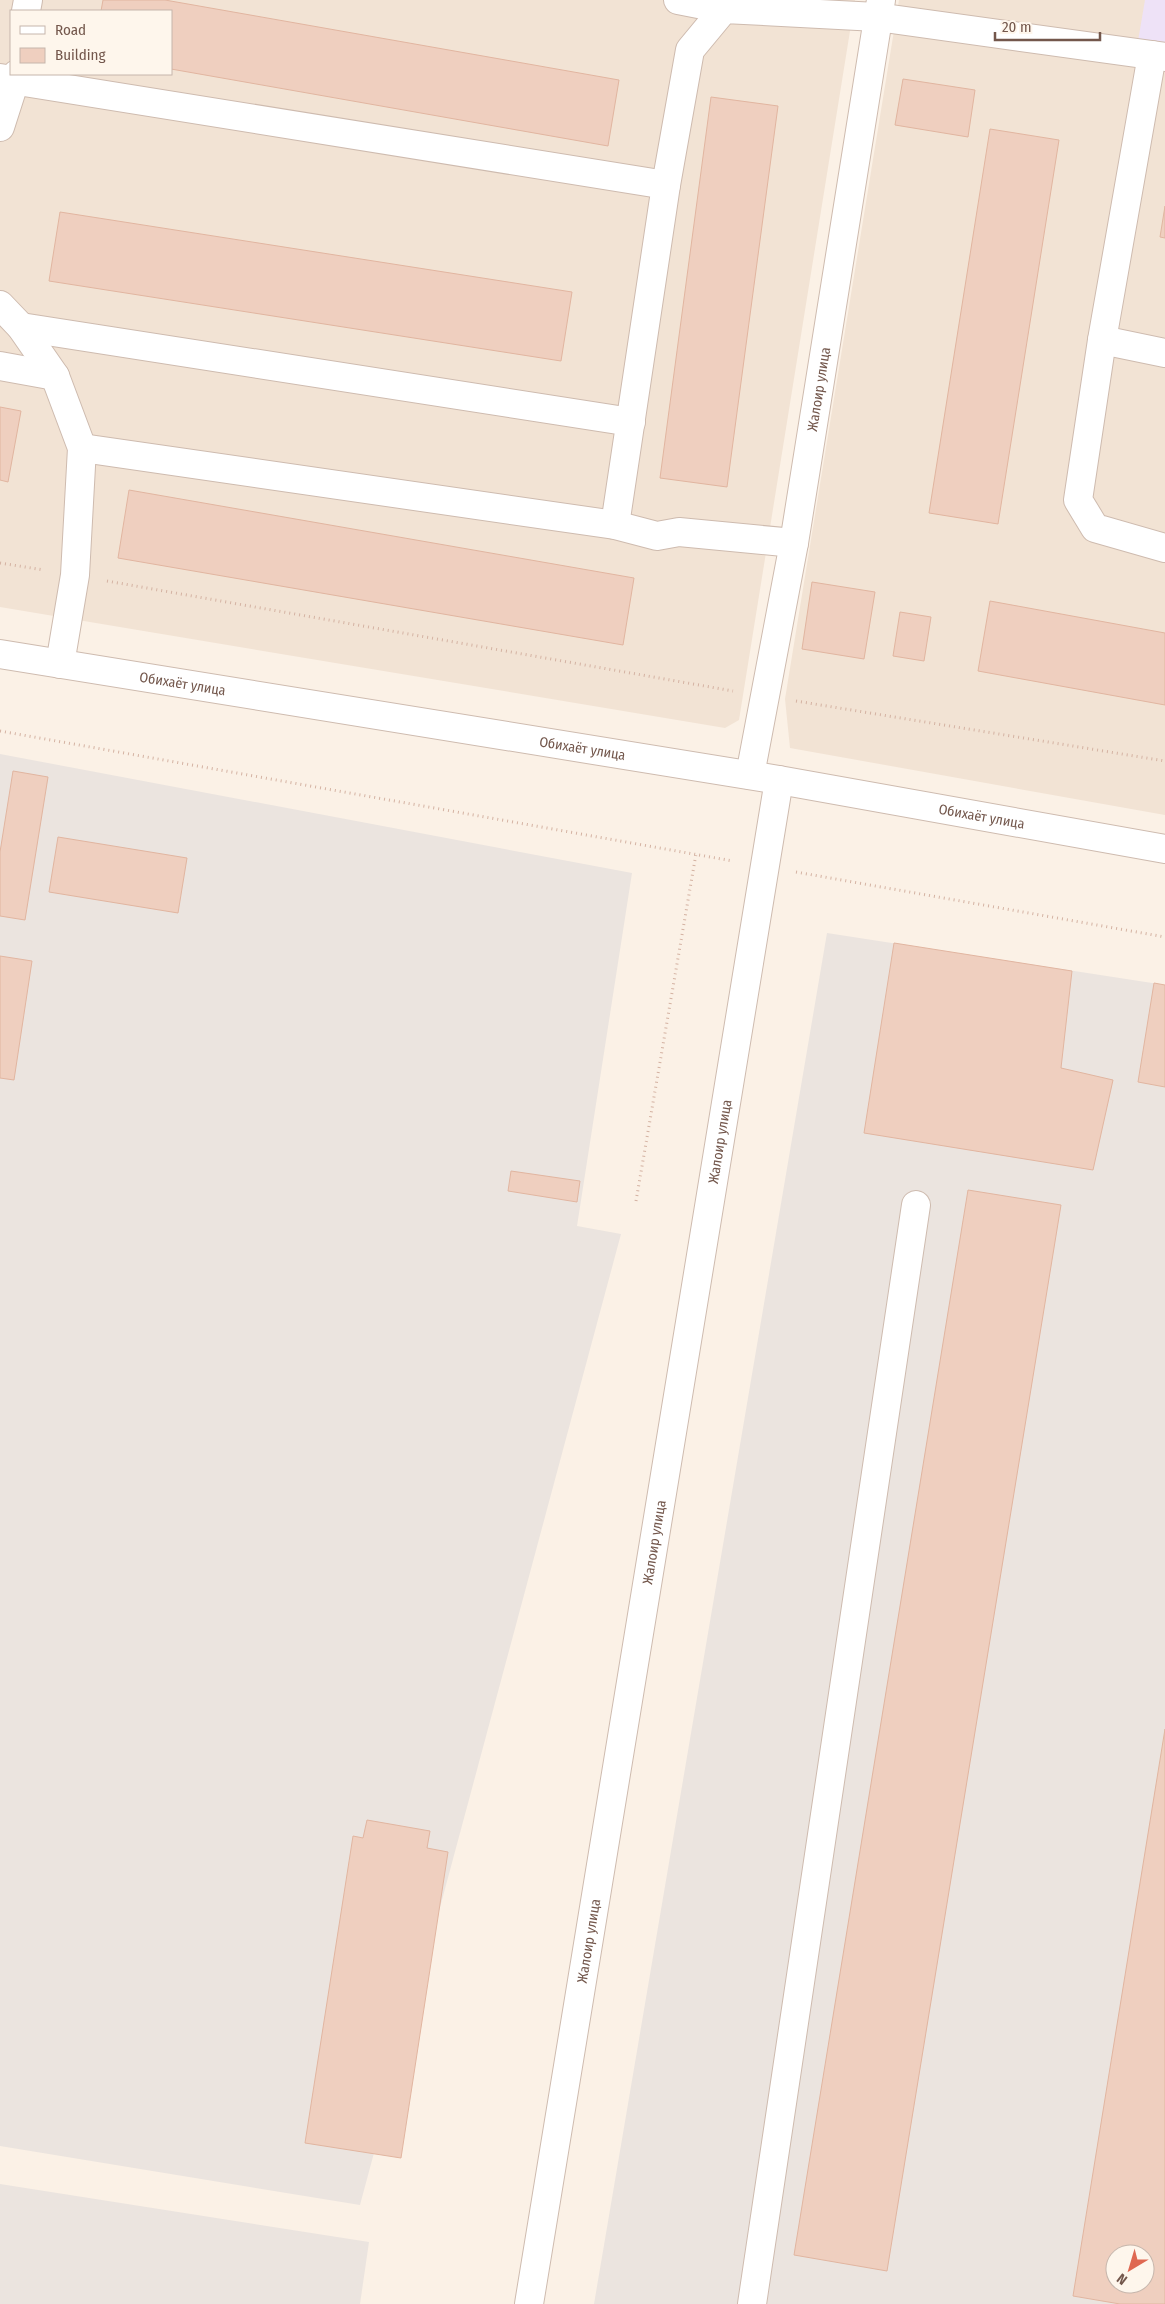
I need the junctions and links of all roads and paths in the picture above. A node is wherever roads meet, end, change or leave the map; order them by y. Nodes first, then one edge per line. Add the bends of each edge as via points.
1 (682, 0) edge
2 (724, 9) junction
3 (879, 9) edge
4 (1159, 56) edge
5 (11, 77) edge
6 (0, 127) edge
7 (666, 185) junction
8 (0, 305) edge
9 (21, 327) junction
10 (1102, 340) junction
11 (1165, 353) edge
12 (0, 366) edge
13 (55, 376) junction
14 (631, 422) junction
15 (82, 448) junction
16 (615, 525) junction
17 (794, 543) junction
18 (1165, 548) edge
19 (0, 563) edge
20 (75, 575) junction
21 (0, 654) edge
22 (60, 664) junction
23 (765, 696) junction
24 (0, 731) edge
25 (1165, 761) edge
26 (750, 775) junction
27 (780, 780) junction
28 (1165, 848) edge
29 (696, 854) junction
30 (765, 866) junction
31 (1165, 937) edge
32 (636, 1201) dead end
33 (916, 1205) dead end
34 (529, 2304) edge
35 (752, 2304) edge

1 - 2 street
2 - 3 street
2 - 7 street via 690,50
3 - 4 street
3 - 17 street, Жалоир улица
4 - 10 street
5 - 6 street
5 - 7 street
7 - 14 street
8 - 9 street
9 - 13 street
9 - 14 street
10 - 11 street
10 - 18 street via 1078,500 1095,528
12 - 13 street
13 - 15 street
14 - 16 street
15 - 16 street
15 - 20 street
16 - 17 street via 657,536 679,532
17 - 23 street, Жалоир улица
19 - 20 path
20 - 22 street
20 - 23 path
21 - 22 street, Обихаёт улица
22 - 26 street, Обихаёт улица
23 - 25 path
23 - 26 street, Жалоир улица
24 - 29 path
26 - 27 street, Обихаёт улица
27 - 28 street, Обихаёт улица
27 - 30 street, Жалоир улица
29 - 30 path
29 - 32 path
30 - 31 path
30 - 34 street, Жалоир улица
33 - 35 street

